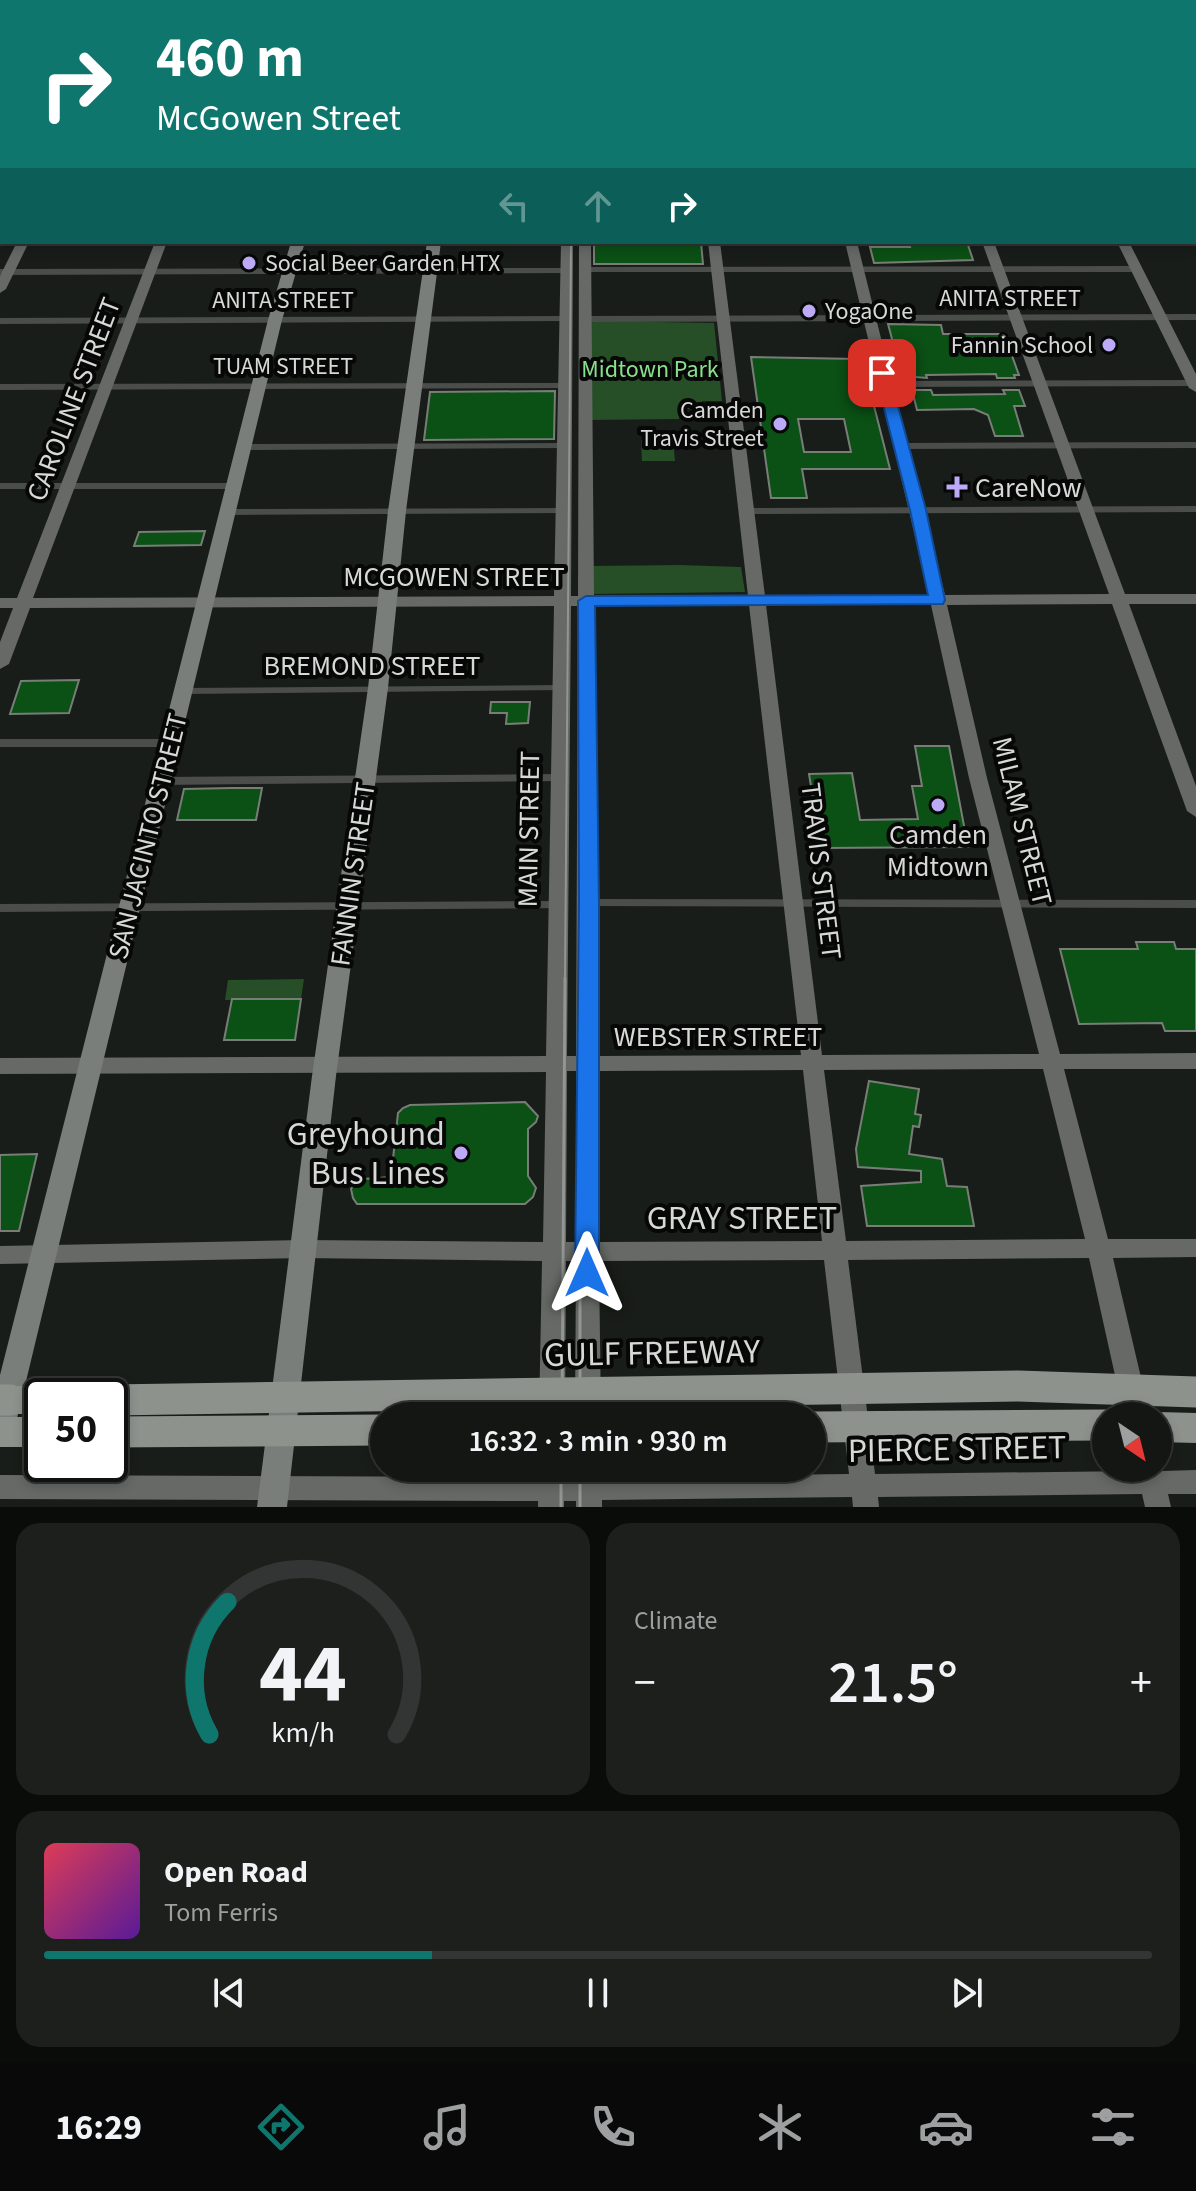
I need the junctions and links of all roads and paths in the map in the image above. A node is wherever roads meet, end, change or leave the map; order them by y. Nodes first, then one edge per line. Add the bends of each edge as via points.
1 (22, 244) edge
2 (160, 244) edge
3 (297, 244) edge
4 (434, 244) edge
5 (567, 244) edge
6 (585, 244) edge
7 (714, 244) edge
8 (851, 244) edge
9 (989, 244) edge
10 (1124, 244) edge
11 (1137, 269) junction
12 (431, 270) junction
13 (567, 270) junction
14 (585, 270) junction
15 (717, 270) junction
16 (857, 270) junction
17 (997, 270) junction
18 (4, 272) edge
19 (149, 272) junction
20 (290, 272) junction
21 (0, 289) edge
22 (1160, 317) junction
23 (1196, 317) edge
24 (869, 318) junction
25 (1016, 318) junction
26 (422, 319) junction
27 (566, 319) junction
28 (585, 319) junction
29 (722, 319) junction
30 (131, 320) junction
31 (275, 320) junction
32 (0, 321) edge
33 (886, 384) junction
34 (1039, 384) junction
35 (1195, 385) edge
36 (259, 386) junction
37 (415, 386) junction
38 (565, 386) junction
39 (0, 387) edge
40 (107, 387) junction
41 (1196, 445) edge
42 (565, 446) junction
43 (902, 446) junction
44 (1062, 446) junction
45 (245, 447) junction
46 (406, 447) junction
47 (0, 486) edge
48 (68, 486) junction
49 (235, 486) junction
50 (1084, 509) junction
51 (1196, 509) edge
52 (918, 510) junction
53 (397, 511) junction
54 (564, 511) junction
55 (746, 511) junction
56 (228, 512) junction
57 (1196, 599) edge
58 (937, 600) junction
59 (1118, 600) junction
60 (563, 601) junction
61 (586, 601) junction
62 (757, 601) junction
63 (387, 602) junction
64 (0, 603) edge
65 (23, 603) junction
66 (205, 603) junction
67 (0, 664) edge
68 (378, 688) junction
69 (562, 688) junction
70 (183, 691) junction
71 (0, 743) edge
72 (169, 743) junction
73 (560, 778) junction
74 (1190, 778) edge
75 (365, 780) junction
76 (161, 781) junction
77 (1196, 811) edge
78 (589, 903) junction
79 (793, 904) junction
80 (1011, 904) junction
81 (1196, 904) edge
82 (560, 905) junction
83 (347, 906) junction
84 (130, 907) junction
85 (0, 908) edge
86 (1051, 1061) junction
87 (1196, 1061) edge
88 (814, 1063) junction
89 (326, 1064) junction
90 (557, 1065) junction
91 (588, 1065) junction
92 (0, 1066) edge
93 (90, 1066) junction
94 (1099, 1247) junction
95 (1196, 1248) edge
96 (302, 1249) junction
97 (833, 1250) junction
98 (555, 1252) junction
99 (586, 1252) junction
100 (0, 1255) edge
101 (43, 1255) junction
102 (1196, 1392) edge
103 (0, 1400) edge
104 (24, 1400) edge
105 (128, 1400) edge
106 (552, 1402) edge
107 (588, 1402) edge
108 (1134, 1402) edge
109 (1092, 1425) edge
110 (826, 1427) edge
111 (1172, 1427) edge
112 (1196, 1428) edge
113 (370, 1430) edge
114 (0, 1432) edge
115 (24, 1432) edge
116 (128, 1432) edge
117 (1196, 1482) edge
118 (1153, 1486) edge
119 (0, 1487) edge
120 (551, 1488) edge
121 (589, 1488) edge
122 (865, 1496) edge
123 (273, 1498) edge

1 - 18 main road
2 - 19 main road, CAROLINE STREET
3 - 20 main road, SAN JACINTO STREET
4 - 12 main road, FANNIN STREET
5 - 13 main road, MAIN STREET
6 - 14 main road, MAIN STREET
7 - 15 main road, TRAVIS STREET
8 - 16 main road, MILAM STREET
9 - 17 main road
10 - 11 main road
11 - 17 street
11 - 22 main road
12 - 13 street
12 - 20 street
12 - 26 main road, FANNIN STREET
13 - 27 main road, MAIN STREET
14 - 15 street
14 - 28 main road, MAIN STREET
15 - 16 street
15 - 29 main road, TRAVIS STREET
16 - 17 street
16 - 24 main road, MILAM STREET
17 - 25 main road
18 - 19 street
18 - 21 main road
19 - 20 street
19 - 30 main road, CAROLINE STREET
20 - 31 main road, SAN JACINTO STREET
22 - 23 street, ANITA STREET
22 - 25 street, ANITA STREET
22 - 35 main road
24 - 25 street, ANITA STREET
24 - 29 street, ANITA STREET
24 - 33 main road, MILAM STREET
25 - 34 main road
26 - 27 street, ANITA STREET
26 - 31 street, ANITA STREET
26 - 37 main road, FANNIN STREET
27 - 38 main road, MAIN STREET
28 - 29 street, ANITA STREET
28 - 61 main road, MAIN STREET
29 - 55 main road, TRAVIS STREET
30 - 31 street, ANITA STREET
30 - 32 street, ANITA STREET
30 - 40 main road, CAROLINE STREET
31 - 36 main road, SAN JACINTO STREET
33 - 34 street
33 - 43 main road, MILAM STREET
34 - 35 street
34 - 44 main road
36 - 37 street, TUAM STREET
36 - 40 street, TUAM STREET
36 - 45 main road, SAN JACINTO STREET
37 - 38 street, TUAM STREET
37 - 46 main road, FANNIN STREET
38 - 42 main road, MAIN STREET
39 - 40 street, TUAM STREET
40 - 48 main road, CAROLINE STREET
41 - 44 street
42 - 46 street
42 - 54 main road, MAIN STREET
43 - 44 street
43 - 52 main road, MILAM STREET
44 - 50 main road
45 - 46 street
45 - 49 main road, SAN JACINTO STREET
46 - 53 main road, FANNIN STREET
47 - 48 street
48 - 49 street
48 - 65 main road, CAROLINE STREET
49 - 56 main road, SAN JACINTO STREET
50 - 51 street
50 - 52 street
50 - 59 main road
52 - 55 street
52 - 58 main road, MILAM STREET
53 - 54 street
53 - 56 street
53 - 63 main road, FANNIN STREET
54 - 60 main road, MAIN STREET
55 - 62 main road, TRAVIS STREET
56 - 66 main road, SAN JACINTO STREET
57 - 59 main road, MCGOWEN STREET
58 - 59 main road, MCGOWEN STREET
58 - 62 main road, MCGOWEN STREET
58 - 80 main road, MILAM STREET
59 - 74 main road
60 - 61 main road, MCGOWEN STREET
60 - 63 main road, MCGOWEN STREET
60 - 69 main road, MAIN STREET
61 - 62 main road, MCGOWEN STREET
61 - 78 main road, MAIN STREET
62 - 79 main road, TRAVIS STREET
63 - 66 main road, MCGOWEN STREET
63 - 68 main road, FANNIN STREET
64 - 65 main road, MCGOWEN STREET
65 - 66 main road, MCGOWEN STREET
65 - 67 main road, CAROLINE STREET
66 - 70 main road, SAN JACINTO STREET
68 - 69 street, BREMOND STREET
68 - 70 street, BREMOND STREET
68 - 75 main road, FANNIN STREET
69 - 73 main road, MAIN STREET
70 - 72 main road, SAN JACINTO STREET
71 - 72 street
72 - 76 main road, SAN JACINTO STREET
73 - 75 street
73 - 82 main road, MAIN STREET
74 - 77 main road
75 - 76 street
75 - 83 main road, FANNIN STREET
76 - 84 main road, SAN JACINTO STREET
78 - 79 street
78 - 91 main road, MAIN STREET
79 - 80 street
79 - 88 main road, TRAVIS STREET
80 - 81 street
80 - 86 main road, MILAM STREET
82 - 83 street
82 - 90 main road, MAIN STREET
83 - 84 street
83 - 89 main road, FANNIN STREET
84 - 85 street
84 - 93 main road, SAN JACINTO STREET
86 - 87 main road, WEBSTER STREET
86 - 88 main road, WEBSTER STREET
86 - 94 main road, MILAM STREET
88 - 91 main road, WEBSTER STREET
88 - 97 main road, TRAVIS STREET
89 - 90 main road, WEBSTER STREET
89 - 93 main road, WEBSTER STREET
89 - 96 main road, FANNIN STREET
90 - 91 main road, WEBSTER STREET
90 - 98 main road, MAIN STREET
91 - 99 main road, MAIN STREET
92 - 93 main road, WEBSTER STREET
93 - 101 main road, SAN JACINTO STREET
94 - 95 main road, GRAY STREET
94 - 97 main road, GRAY STREET
94 - 108 main road, MILAM STREET
96 - 98 main road, GRAY STREET
96 - 101 main road, GRAY STREET
96 - 123 main road, FANNIN STREET
97 - 99 main road, GRAY STREET
97 - 122 main road, TRAVIS STREET
98 - 99 main road, GRAY STREET
98 - 106 main road, MAIN STREET
99 - 107 main road, MAIN STREET
100 - 101 main road, GRAY STREET
101 - 114 main road, SAN JACINTO STREET
102 - 105 highway, GULF FREEWAY, bridge via 1018,1386
103 - 104 highway
109 - 110 highway, bridge
111 - 112 highway
113 - 116 highway, bridge
114 - 115 highway
117 - 118 main road, PIERCE STREET
118 - 122 main road, PIERCE STREET
119 - 123 main road, PIERCE STREET
120 - 121 main road, PIERCE STREET
120 - 123 main road, PIERCE STREET
121 - 122 main road, PIERCE STREET

